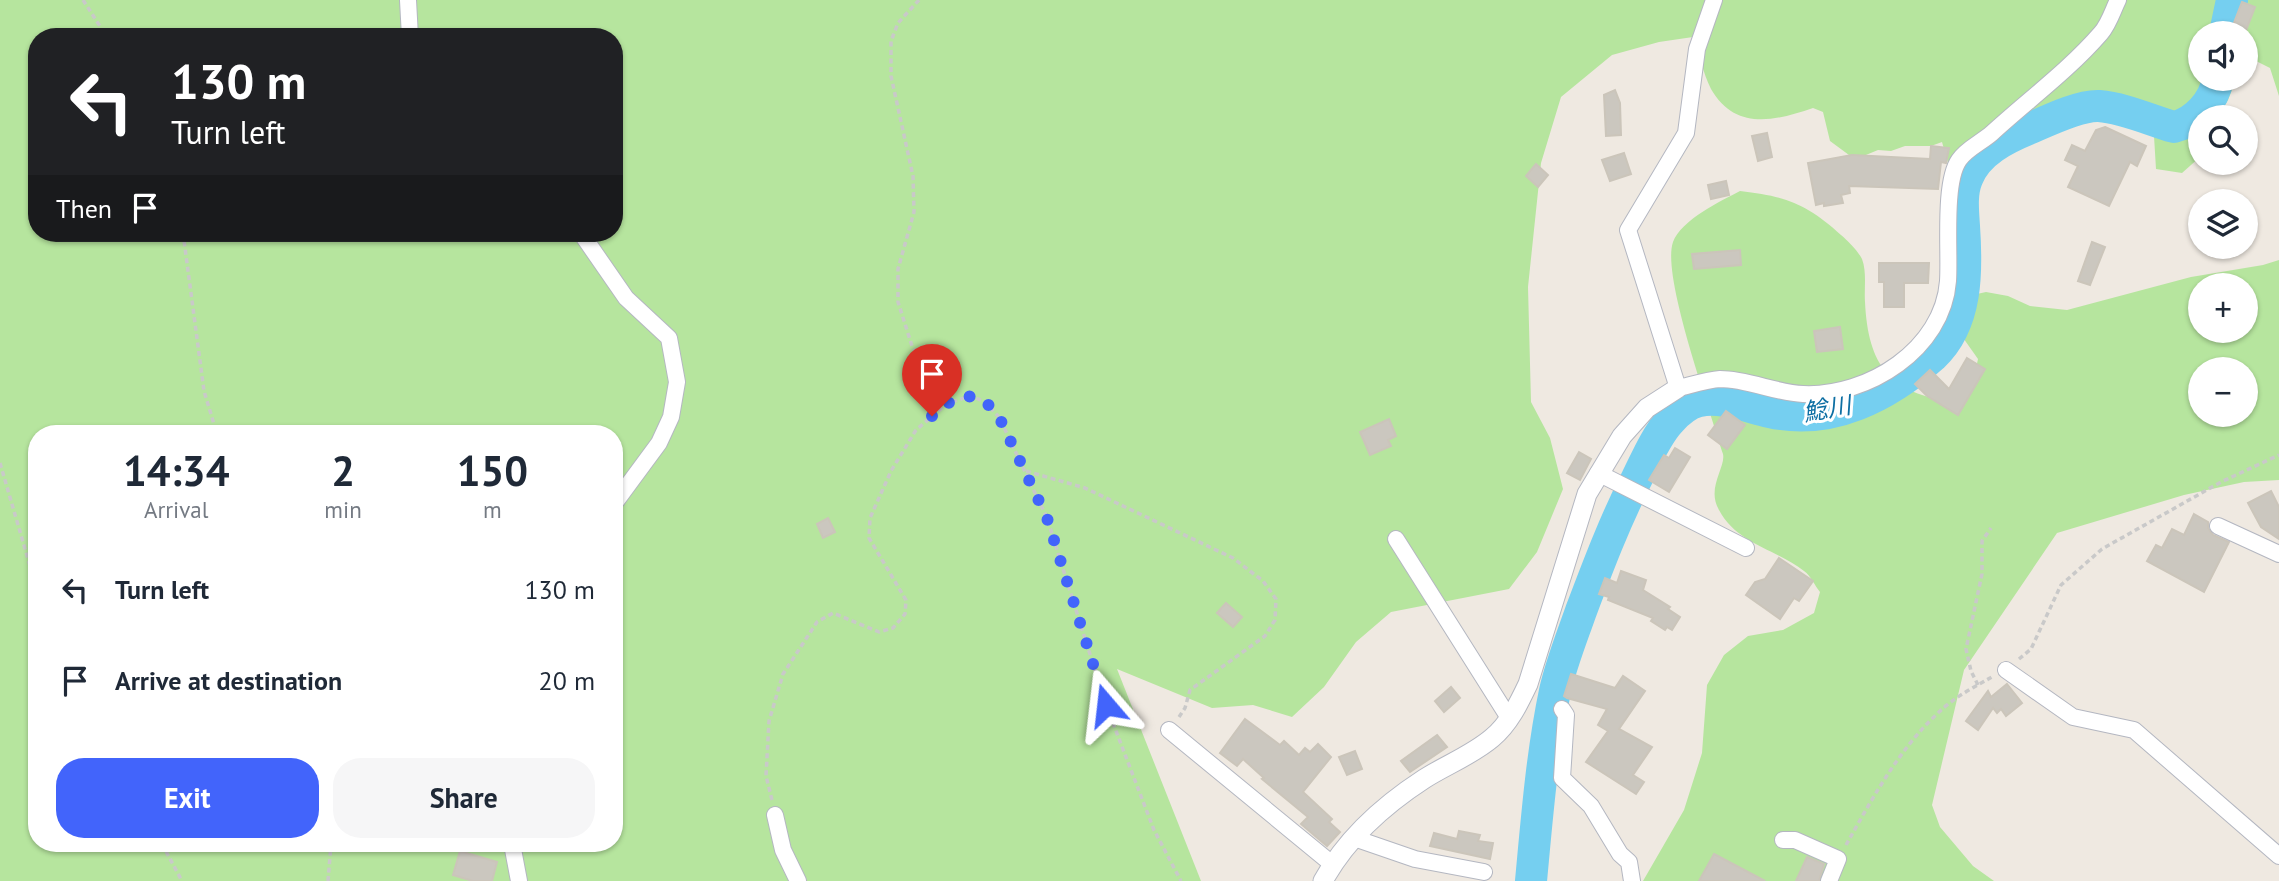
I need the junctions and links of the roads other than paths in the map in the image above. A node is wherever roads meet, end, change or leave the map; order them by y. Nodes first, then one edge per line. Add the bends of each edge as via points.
1 (408, 0) edge
2 (1714, 0) edge
3 (2118, 0) edge
4 (410, 28) edge
5 (588, 242) edge
6 (1678, 388) junction
7 (1598, 473) junction
8 (623, 493) edge
9 (2218, 526) dead end
10 (1396, 539) dead end
11 (1746, 548) dead end
12 (2279, 554) edge
13 (2006, 670) road end
14 (1562, 709) dead end
15 (1509, 718) junction
16 (1169, 730) road end
17 (775, 816) road end
18 (1354, 838) junction
19 (1783, 840) dead end
20 (514, 852) edge
21 (2279, 856) edge
22 (1328, 872) edge
23 (1484, 872) dead end
24 (519, 881) edge
25 (798, 881) edge
26 (1632, 881) edge
27 (1829, 881) edge

1 - 4 street
2 - 6 street via 1697,49 1686,133 1628,230
3 - 6 street via 2103,31 1959,160 1950,190 1948,283 1942,310 1912,353 1889,371 1835,392 1802,394 1719,379
5 - 8 street via 626,298 669,338 677,382 671,417 659,443
6 - 7 street via 1647,408
7 - 11 street
7 - 15 street via 1587,494 1528,684
9 - 12 street
10 - 15 street
13 - 21 street via 2073,716 2134,730
14 - 26 street via 1566,715 1562,778 1591,806 1629,862
15 - 18 street via 1494,737 1422,780
16 - 22 street
17 - 25 street via 783,850
18 - 22 street
18 - 23 street via 1415,859
19 - 27 street via 1795,840 1838,859
20 - 24 street

